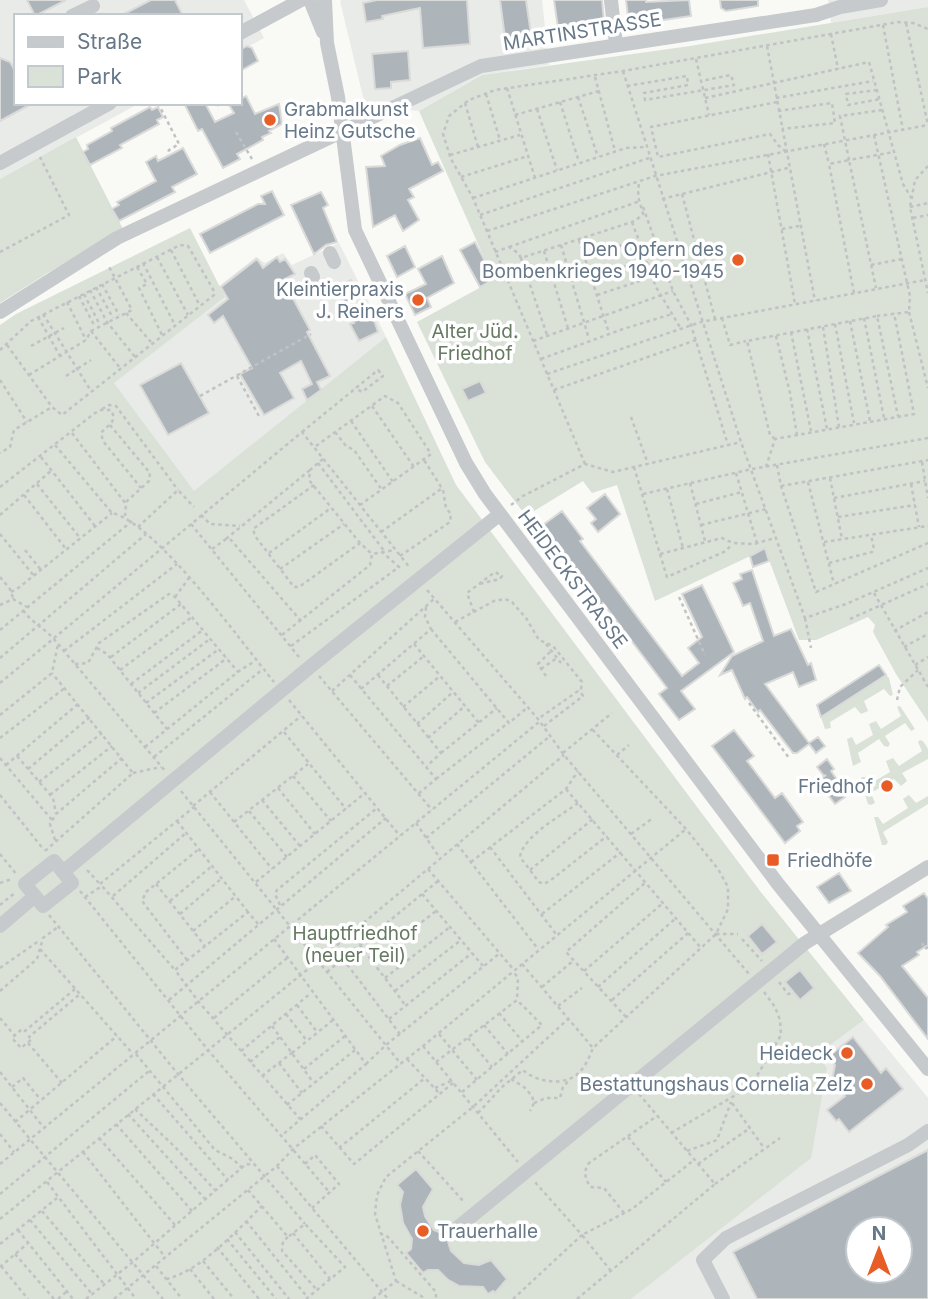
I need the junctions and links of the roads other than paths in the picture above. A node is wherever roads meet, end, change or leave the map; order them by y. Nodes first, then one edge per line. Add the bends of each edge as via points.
1 (301, 0) edge
2 (310, 0) edge
3 (325, 0) edge
4 (611, 0) edge
5 (881, 0) edge
6 (93, 6) dead end
7 (76, 14) edge
8 (242, 32) edge
9 (327, 43) junction
10 (616, 44) junction
11 (106, 105) edge
12 (342, 131) junction
13 (0, 163) edge
14 (0, 312) edge
15 (500, 514) junction
16 (58, 866) junction
17 (928, 867) edge
18 (39, 901) junction
19 (0, 926) edge
20 (818, 936) junction
21 (928, 1069) edge
22 (928, 1131) edge
23 (456, 1230) dead end
24 (723, 1299) edge

1 - 8 street
2 - 9 street
3 - 9 street
4 - 10 street
5 - 10 street, MARTINSTRASSE via 816,15
6 - 7 street
9 - 12 street, HEIDECKSTRASSE
10 - 12 street, MARTINSTRASSE via 481,66
11 - 13 street
12 - 14 street, MARTINSTRASSE via 117,238
12 - 15 street, HEIDECKSTRASSE via 358,237 460,453
15 - 16 street via 173,781
15 - 20 street, HEIDECKSTRASSE
16 - 18 street
16 - 18 street via 25,884
17 - 20 street
18 - 19 street
20 - 21 street, HEIDECKSTRASSE
20 - 23 street
22 - 24 street via 726,1238 703,1260

